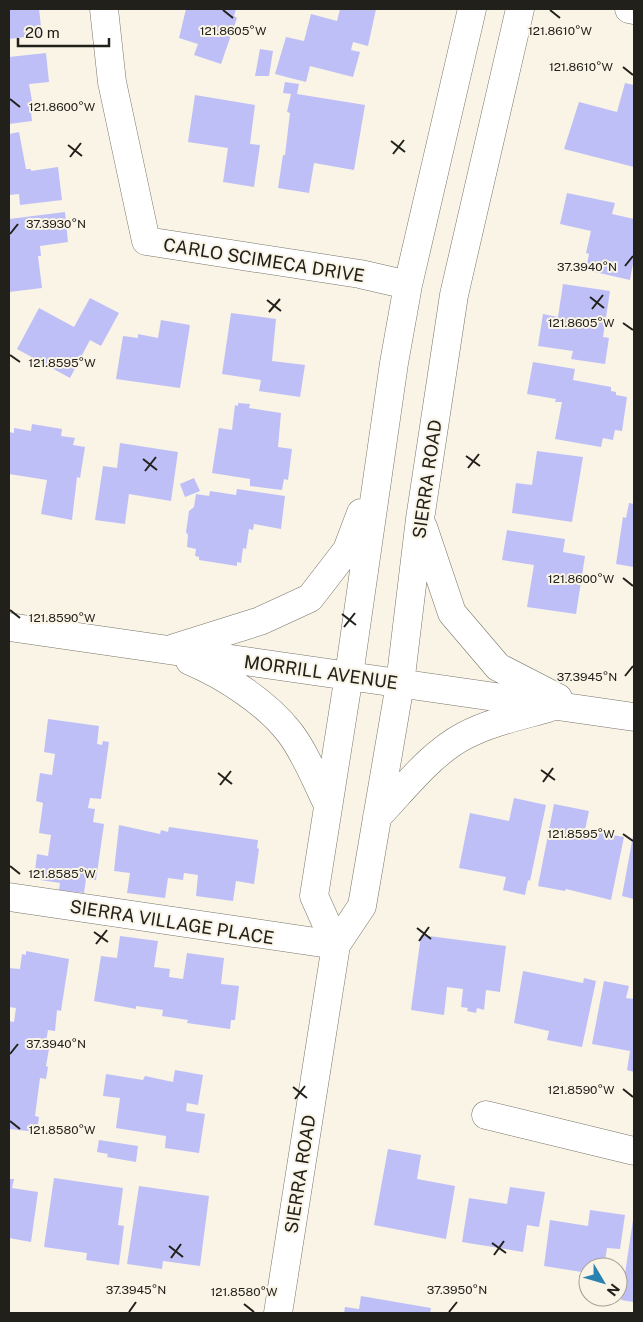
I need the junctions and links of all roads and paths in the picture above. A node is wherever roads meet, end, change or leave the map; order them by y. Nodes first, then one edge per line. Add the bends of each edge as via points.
1 (104, 9) edge
2 (472, 9) edge
3 (520, 9) edge
4 (629, 9) edge
5 (634, 10) edge
6 (408, 285) junction
7 (379, 468) junction
8 (420, 519) junction
9 (9, 628) edge
10 (166, 650) junction
11 (349, 675) junction
12 (400, 684) junction
13 (566, 706) junction
14 (634, 717) edge
15 (328, 805) junction
16 (377, 817) junction
17 (9, 897) edge
18 (336, 945) junction
19 (486, 1115) dead end
20 (634, 1151) edge
21 (278, 1313) edge

1 - 6 street, CARLO SCIMECA DRIVE via 112,82 146,241 360,274
2 - 6 street
3 - 8 street, SIERRA ROAD via 454,295
4 - 5 street
6 - 7 street
7 - 10 street via 347,550 310,598 260,621
7 - 11 street
8 - 12 street, SIERRA ROAD
8 - 13 street via 452,613 498,667
9 - 10 street, MORRILL AVENUE
10 - 11 street, MORRILL AVENUE
10 - 15 street via 220,674 290,733
11 - 12 street, MORRILL AVENUE
11 - 15 street
12 - 13 street, MORRILL AVENUE
12 - 16 street, SIERRA ROAD
13 - 14 street, MORRILL AVENUE
13 - 16 street via 488,725 463,736 438,753
15 - 18 street via 314,896
16 - 18 street, SIERRA ROAD via 362,906
17 - 18 street, SIERRA VILLAGE PLACE
18 - 21 street, SIERRA ROAD
19 - 20 street

